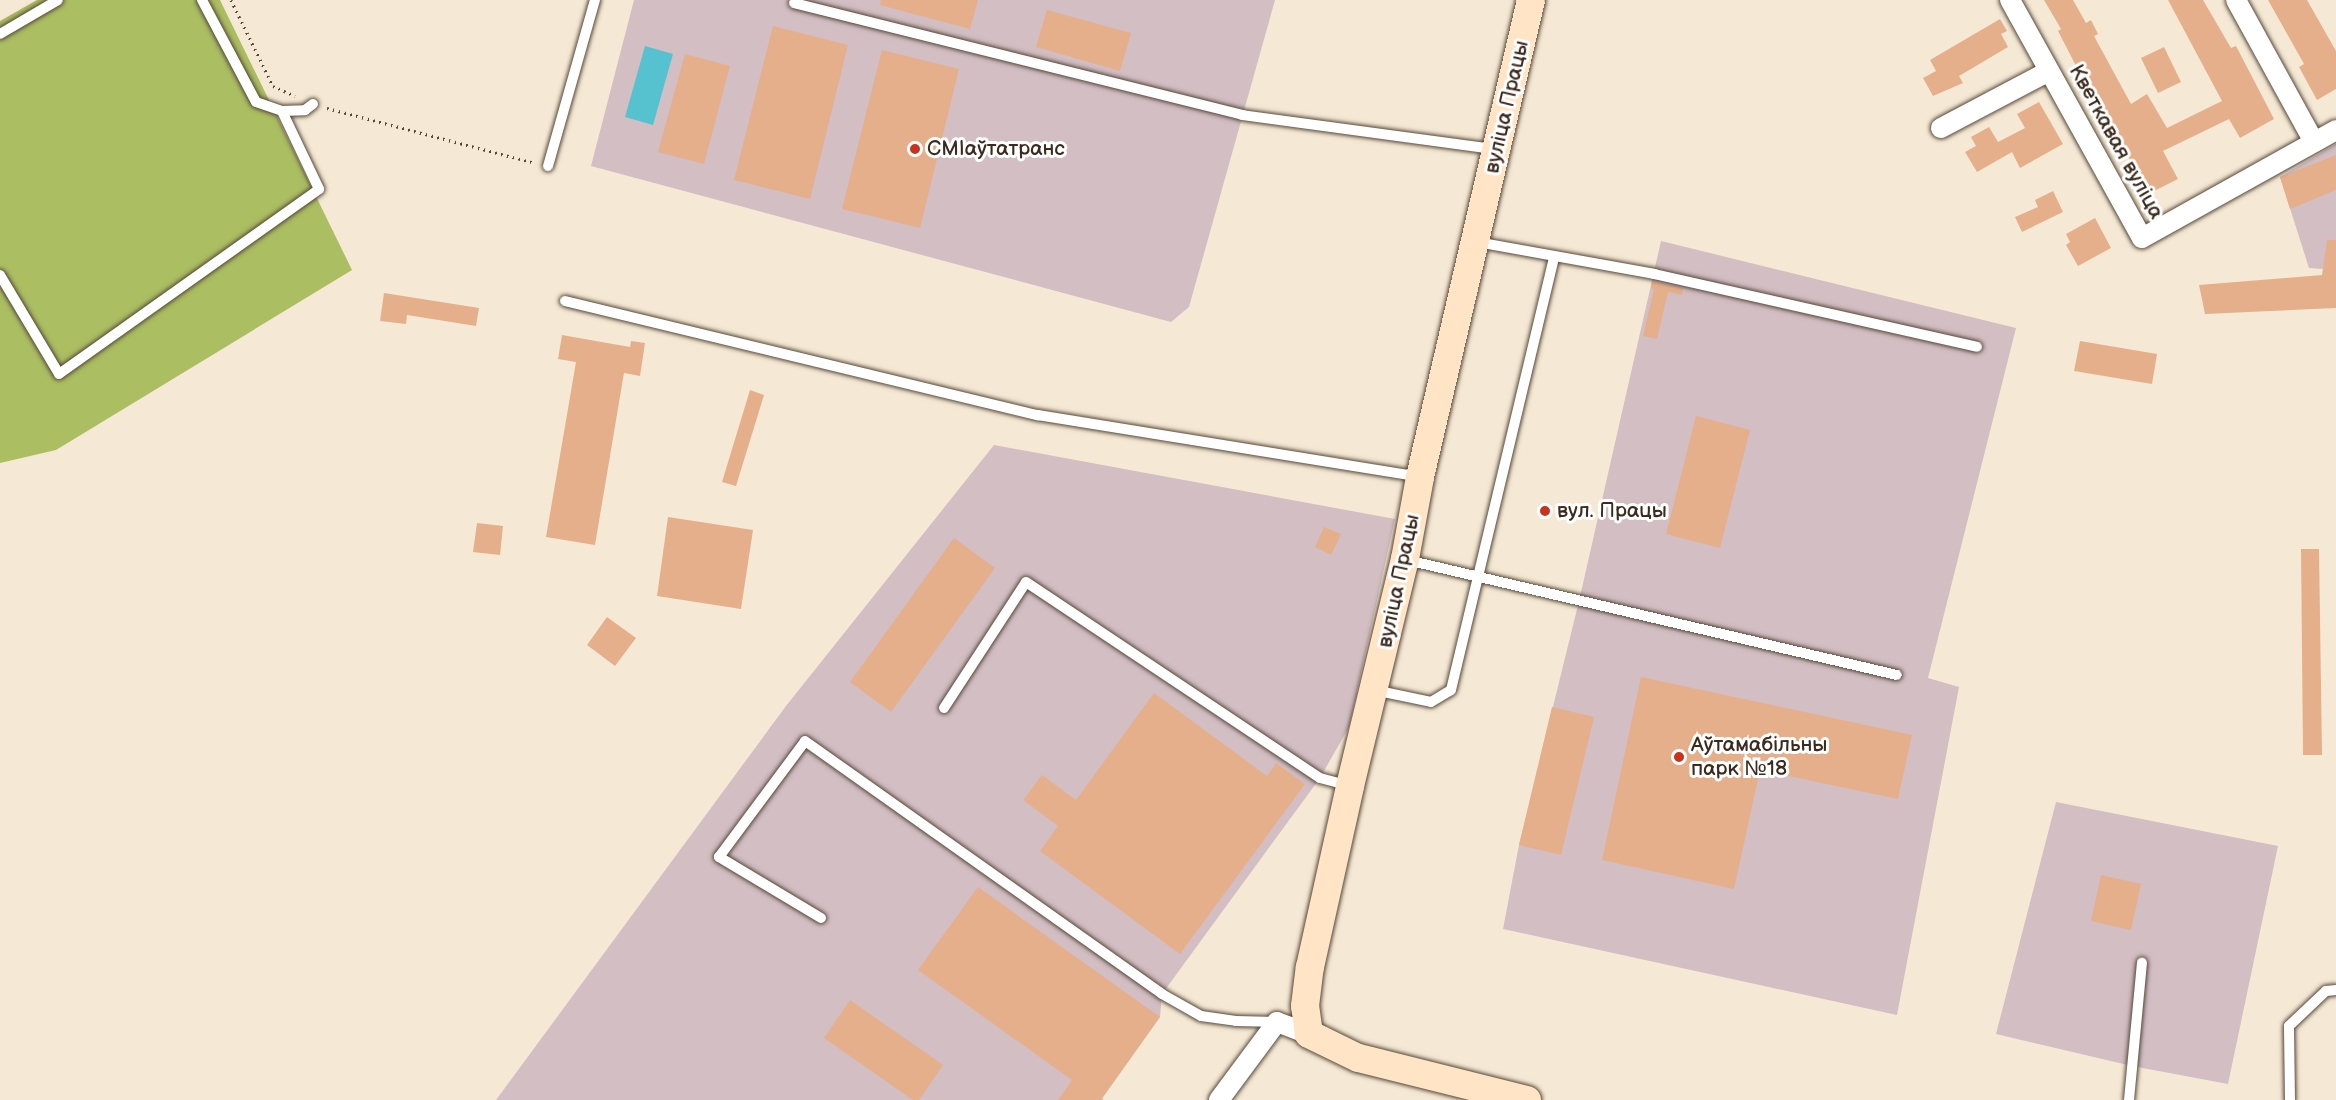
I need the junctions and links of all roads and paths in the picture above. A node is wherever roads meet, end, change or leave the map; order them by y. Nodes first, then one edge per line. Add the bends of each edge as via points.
1 (58, 0) edge
2 (202, 0) edge
3 (231, 0) edge
4 (595, 0) edge
5 (1531, 0) edge
6 (2010, 0) edge
7 (2236, 0) edge
8 (794, 3) dead end
9 (0, 34) edge
10 (2049, 72) junction
11 (313, 104) junction
12 (282, 111) junction
13 (1941, 128) dead end
14 (2336, 130) edge
15 (2314, 142) junction
16 (1497, 149) junction
17 (548, 166) joint
18 (1476, 242) junction
19 (1554, 258) junction
20 (0, 275) edge
21 (565, 301) dead end
22 (1977, 347) dead end
23 (1420, 477) junction
24 (1405, 559) junction
25 (1478, 576) junction
26 (1897, 675) dead end
27 (1374, 690) junction
28 (944, 708) dead end
29 (1350, 786) junction
30 (821, 918) dead end
31 (2142, 963) dead end
32 (2336, 990) edge
33 (1277, 1022) junction
34 (1310, 1034) junction
35 (1219, 1100) edge
36 (1527, 1100) edge
37 (2129, 1100) edge
38 (2290, 1100) edge

1 - 9 lane
2 - 12 lane via 256,102
3 - 11 path via 273,86
4 - 17 lane
5 - 16 street, вуліца Працы
6 - 10 street, Кветкавая вуліца
7 - 15 street
8 - 16 lane via 1242,115
10 - 13 street
10 - 15 street, Кветкавая вуліца via 2142,238
11 - 12 lane via 305,110
11 - 17 path
12 - 20 lane via 319,189 59,374
14 - 15 street, Кветкавая вуліца
16 - 18 street, вуліца Працы
18 - 19 lane
18 - 23 street, вуліца Працы
19 - 22 lane via 1654,274
19 - 25 lane
21 - 23 lane via 1038,415
23 - 24 street, вуліца Працы
24 - 25 lane
24 - 27 street, вуліца Працы
25 - 26 lane
25 - 27 lane via 1451,690 1431,702
27 - 29 street, вуліца Працы
28 - 29 lane via 1026,582 1320,778
29 - 34 street, вуліца Працы via 1310,967 1305,1006
30 - 33 lane via 719,857 805,741 1162,994 1201,1016
31 - 37 lane
32 - 38 lane via 2326,991 2289,1026
33 - 34 street
33 - 35 street
34 - 36 street via 1358,1058

